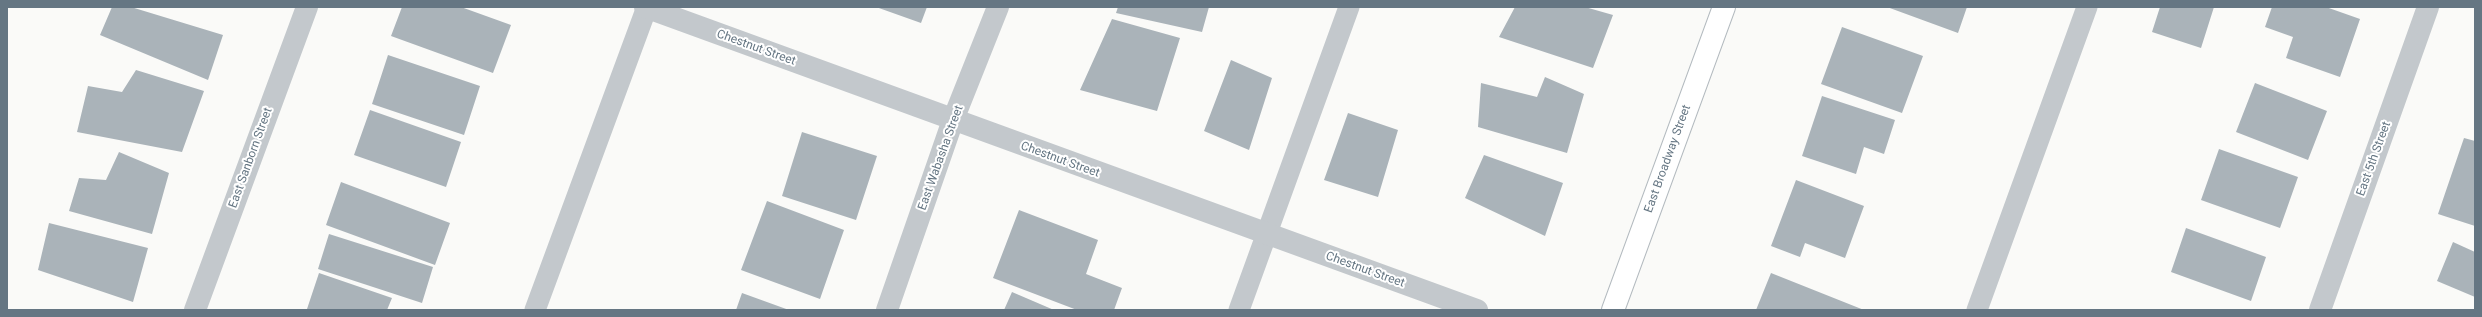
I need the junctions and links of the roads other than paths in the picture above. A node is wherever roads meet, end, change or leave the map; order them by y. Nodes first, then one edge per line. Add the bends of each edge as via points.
1 (307, 7) edge
2 (646, 7) edge
3 (998, 7) edge
4 (1349, 7) edge
5 (1724, 7) edge
6 (2087, 7) edge
7 (2428, 7) edge
8 (953, 120) junction
9 (1266, 234) junction
10 (196, 310) edge
11 (535, 310) edge
12 (887, 310) edge
13 (1238, 310) edge
14 (1477, 310) edge
15 (1613, 310) edge
16 (1976, 310) edge
17 (2320, 310) edge

1 - 10 street, East Sanborn Street
2 - 8 street, Chestnut Street
2 - 11 lane
3 - 8 street, East Wabasha Street
4 - 9 lane
5 - 15 main road, East Broadway Street
6 - 16 lane
7 - 17 street, East 5th Street
8 - 9 street, Chestnut Street
8 - 12 street, East Wabasha Street
9 - 13 lane
9 - 14 street, Chestnut Street

